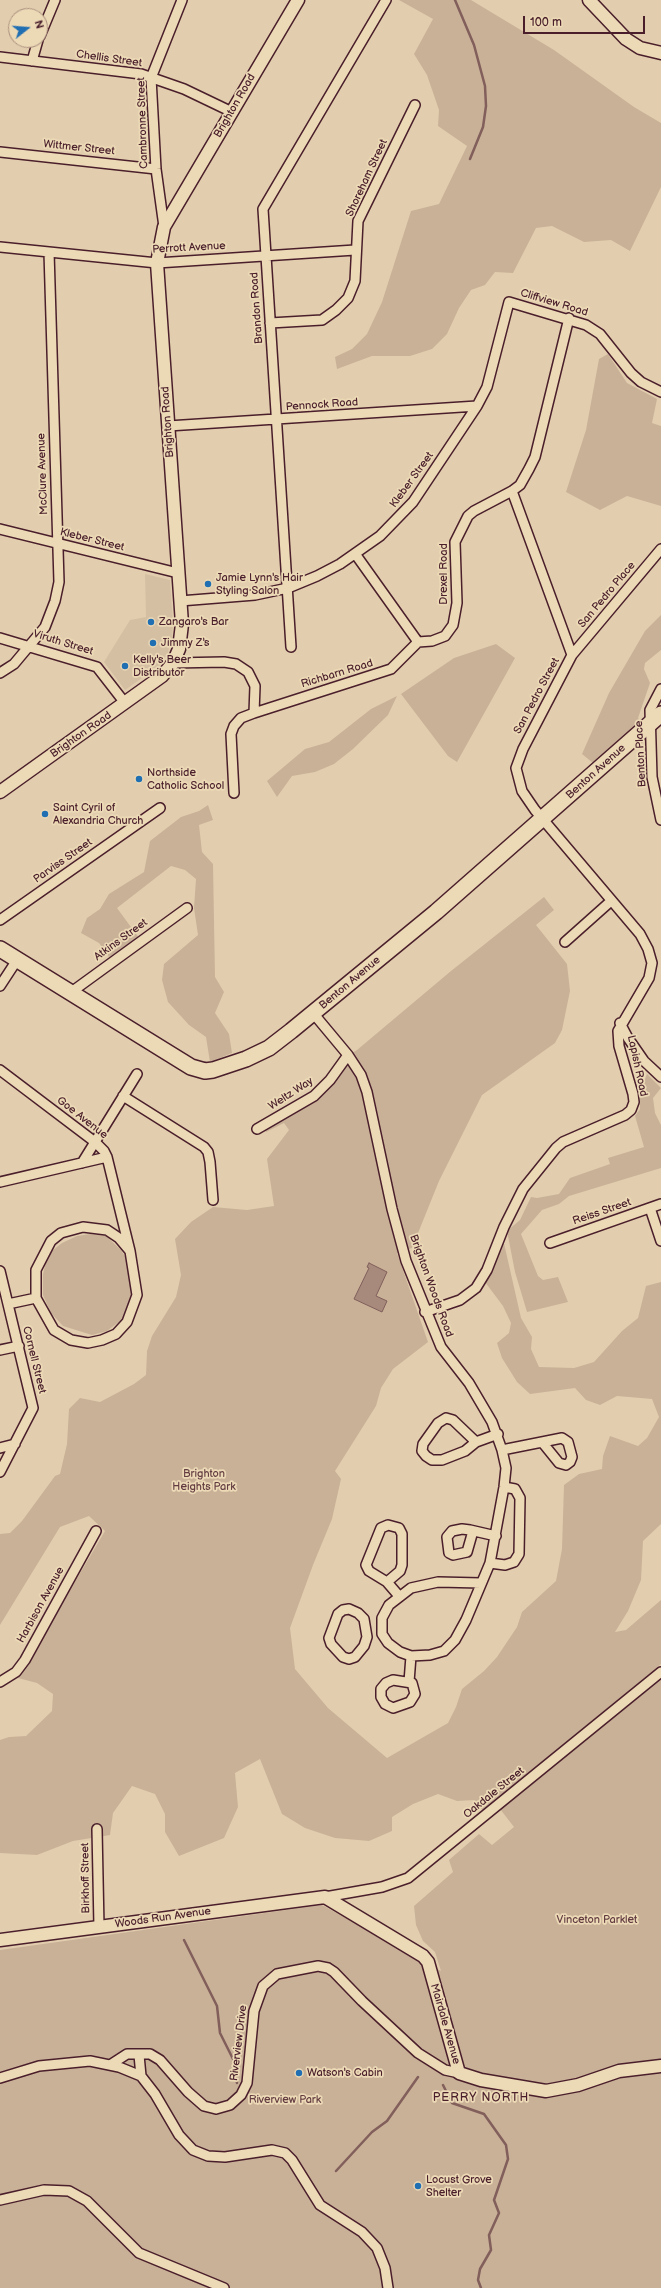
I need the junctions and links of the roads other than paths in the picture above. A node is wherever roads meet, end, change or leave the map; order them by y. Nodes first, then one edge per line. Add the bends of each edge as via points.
1 (55, 0) edge
2 (182, 0) edge
3 (298, 0) edge
4 (386, 0) edge
5 (588, 0) edge
6 (48, 17) edge
7 (36, 48) edge
8 (661, 53) edge
9 (0, 57) edge
10 (32, 61) junction
11 (151, 78) junction
12 (415, 105) dead end
13 (232, 112) junction
14 (0, 152) edge
15 (156, 169) junction
16 (164, 227) junction
17 (0, 247) edge
18 (355, 250) junction
19 (49, 252) junction
20 (266, 256) junction
21 (158, 264) junction
22 (509, 302) joint
23 (569, 318) junction
24 (270, 323) junction
25 (661, 392) edge
26 (477, 406) junction
27 (277, 420) junction
28 (168, 426) junction
29 (512, 491) junction
30 (0, 529) edge
31 (57, 544) junction
32 (661, 549) edge
33 (356, 555) junction
34 (178, 572) junction
35 (288, 588) junction
36 (180, 601) junction
37 (0, 638) edge
38 (418, 642) junction
39 (29, 646) junction
40 (292, 648) dead end
41 (572, 655) junction
42 (173, 663) junction
43 (0, 674) edge
44 (661, 689) edge
45 (125, 703) junction
46 (254, 713) junction
47 (656, 719) edge
48 (0, 792) edge
49 (234, 793) dead end
50 (160, 808) dead end
51 (543, 819) junction
52 (661, 820) edge
53 (611, 901) junction
54 (187, 908) dead end
55 (0, 920) edge
56 (565, 942) dead end
57 (0, 950) edge
58 (17, 960) junction
59 (0, 986) edge
60 (70, 992) junction
61 (313, 1013) junction
62 (620, 1023) junction
63 (348, 1055) junction
64 (0, 1070) edge
65 (137, 1074) dead end
66 (661, 1077) edge
67 (123, 1096) junction
68 (257, 1129) dead end
69 (95, 1142) junction
70 (107, 1157) junction
71 (82, 1163) junction
72 (0, 1182) edge
73 (213, 1200) dead end
74 (661, 1204) edge
75 (650, 1208) junction
76 (661, 1241) edge
77 (550, 1243) dead end
78 (130, 1251) junction
79 (0, 1270) edge
80 (36, 1298) junction
81 (8, 1304) junction
82 (426, 1312) junction
83 (19, 1346) junction
84 (0, 1350) edge
85 (498, 1434) junction
86 (476, 1442) junction
87 (542, 1442) dead end
88 (15, 1444) junction
89 (0, 1448) edge
90 (502, 1450) junction
91 (0, 1472) edge
92 (504, 1487) junction
93 (96, 1531) dead end
94 (472, 1531) dead end
95 (496, 1536) junction
96 (490, 1563) junction
97 (387, 1582) junction
98 (481, 1583) junction
99 (399, 1596) junction
100 (382, 1634) junction
101 (367, 1637) junction
102 (411, 1656) junction
103 (661, 1672) edge
104 (0, 1682) edge
105 (409, 1682) dead end
106 (97, 1829) dead end
107 (326, 1896) junction
108 (99, 1927) junction
109 (0, 1940) edge
110 (138, 2055) junction
111 (110, 2065) junction
112 (661, 2066) edge
113 (459, 2073) junction
114 (141, 2076) junction
115 (0, 2078) edge
116 (0, 2200) edge
117 (224, 2288) edge
118 (388, 2288) edge

1 - 6 street
2 - 11 street, Cambronne Street
3 - 13 street, Brighton Road
4 - 20 street, Brandon Road via 265,204 263,215
5 - 8 street via 626,39 640,48
7 - 10 street
9 - 10 street, Chellis Street
10 - 11 street, Chellis Street via 141,74
11 - 13 street, Chellis Street via 184,88
11 - 15 street, Cambronne Street
12 - 18 street, Shoreham Street via 358,221
13 - 16 street, Brighton Road
14 - 15 street, Wittmer Street
15 - 16 street, Cambronne Street
16 - 21 street, Brighton Road
17 - 19 street, Perrott Avenue
18 - 20 street, Perrott Avenue
18 - 24 street, Shoreham Street via 355,282 348,298 336,310 322,320
19 - 21 street, Perrott Avenue
19 - 31 street, McClure Avenue
20 - 21 street, Perrott Avenue
20 - 24 street, Brandon Road
21 - 28 street, Brighton Road
22 - 23 street, Cliffview Road
22 - 26 street, Kleber Street via 488,387
23 - 25 street, Cliffview Road via 600,334 631,373 641,382
23 - 29 street, Drexel Road via 535,457 520,485
24 - 27 street, Brandon Road
26 - 27 street, Pennock Road
26 - 33 street, Kleber Street via 413,502 380,536
27 - 28 street, Pennock Road
27 - 35 street, Brandon Road
28 - 34 street, Brighton Road
29 - 38 street, Drexel Road via 482,505 468,516 455,542 457,603 453,625 445,636 432,641
29 - 41 street, San Pedro Street
30 - 31 street, Kleber Street
31 - 34 street, Kleber Street
31 - 39 street, McClure Avenue via 59,582 55,601 45,627
32 - 41 street, San Pedro Place
33 - 35 street, Kleber Street
33 - 38 street
34 - 36 street, Brighton Road
35 - 36 street, Kleber Street via 255,595
35 - 40 street, Brandon Road
36 - 42 street, Brighton Road via 181,636
37 - 39 street, Viruth Street
38 - 46 street, Richbarn Road via 391,670
39 - 43 street, McClure Avenue via 14,664
39 - 45 street, Viruth Street via 97,666
41 - 51 street, San Pedro Street via 523,749 516,768 522,791
42 - 45 street, Brighton Road via 162,676
42 - 46 street via 236,664 248,672 255,686
44 - 47 street, Benton Place via 650,710
45 - 48 street, Brighton Road
46 - 49 street, Richbarn Road via 241,718 231,734
47 - 51 main road, Benton Avenue
47 - 52 street, Benton Place via 652,777
50 - 55 street, Parviss Street
51 - 53 street, Lapish Road
51 - 61 main road, Benton Avenue
53 - 56 street
53 - 62 street, Lapish Road via 645,942 652,963 649,978
54 - 60 street, Atkins Street
57 - 58 main road, Benton Avenue
58 - 59 street
58 - 60 main road, Benton Avenue
60 - 61 main road, Benton Avenue via 191,1067 204,1071 228,1066 269,1048
61 - 63 street, Brighton Woods Road
62 - 66 street via 644,1061
62 - 82 street, Lapish Road via 618,1039 633,1094 631,1110 563,1142 556,1148 520,1194 487,1270 476,1288 460,1300
63 - 68 street, Weltz Way via 330,1080 314,1096
63 - 82 street, Brighton Woods Road via 361,1075 367,1092 406,1261
64 - 69 street, Goe Avenue
65 - 67 street
67 - 69 street
67 - 73 street via 204,1147 208,1152
69 - 70 street, Goe Avenue
69 - 71 street
70 - 71 street
70 - 78 street, Goe Avenue
71 - 72 street
74 - 75 street, Reiss Street
75 - 76 street
75 - 77 street, Reiss Street
78 - 80 street via 119,1238 106,1230 83,1227 61,1233 51,1241 36,1270
78 - 80 street via 137,1295 127,1322 116,1334 88,1343 71,1340 54,1330
79 - 81 street, Cornell Street
80 - 81 street
81 - 83 street, Cornell Street
82 - 85 street, Brighton Woods Road via 441,1346 469,1383
83 - 84 street
83 - 88 street, Cornell Street via 32,1408
85 - 86 street
85 - 90 street, Brighton Woods Road
86 - 86 street via 453,1420 446,1418 438,1422 423,1444 422,1451 432,1460 442,1460 465,1451
87 - 90 street
88 - 89 street
88 - 91 street, Cornell Street
90 - 92 street, Brighton Woods Road via 506,1468
92 - 95 street, Brighton Woods Road
92 - 96 street via 515,1489 520,1498 519,1554 514,1562 505,1565
93 - 104 street, Harbison Avenue via 25,1660 16,1672
94 - 95 street
95 - 96 street, Brighton Woods Road
96 - 98 street, Brighton Woods Road
97 - 97 street via 371,1574 366,1565 381,1528 388,1525 399,1528 402,1534 402,1566
97 - 99 street
98 - 99 street via 438,1582 411,1588
98 - 102 street, Brighton Woods Road via 455,1640 444,1651
99 - 100 street via 389,1605 382,1618
100 - 101 street
100 - 102 street via 394,1648
101 - 101 street via 366,1624 362,1616 346,1609 338,1614 329,1638 331,1644 349,1659 355,1657 364,1646
102 - 105 street
103 - 107 street, Oakdale Street via 408,1878 382,1886
106 - 108 street, Birkhoff Street
107 - 108 street, Woods Run Avenue
107 - 113 street, Mairdale Avenue via 428,1962
108 - 109 street, Woods Run Avenue
110 - 111 street via 127,2054
110 - 113 street, Riverview Drive via 150,2054 160,2060 204,2106 216,2109 230,2105 241,2095 247,2083 252,2022 259,1993 277,1974 318,1966 334,1972 418,2053 445,2070
110 - 114 street
111 - 114 street
111 - 115 street via 90,2061 40,2066
112 - 113 street, Mairdale Avenue via 619,2071 578,2085 546,2091 481,2080
114 - 118 street via 155,2094 179,2135 193,2150 208,2156 225,2157 272,2150 289,2156 320,2205 362,2232 377,2248 385,2268
116 - 117 street via 44,2190 69,2191 87,2201 139,2253

